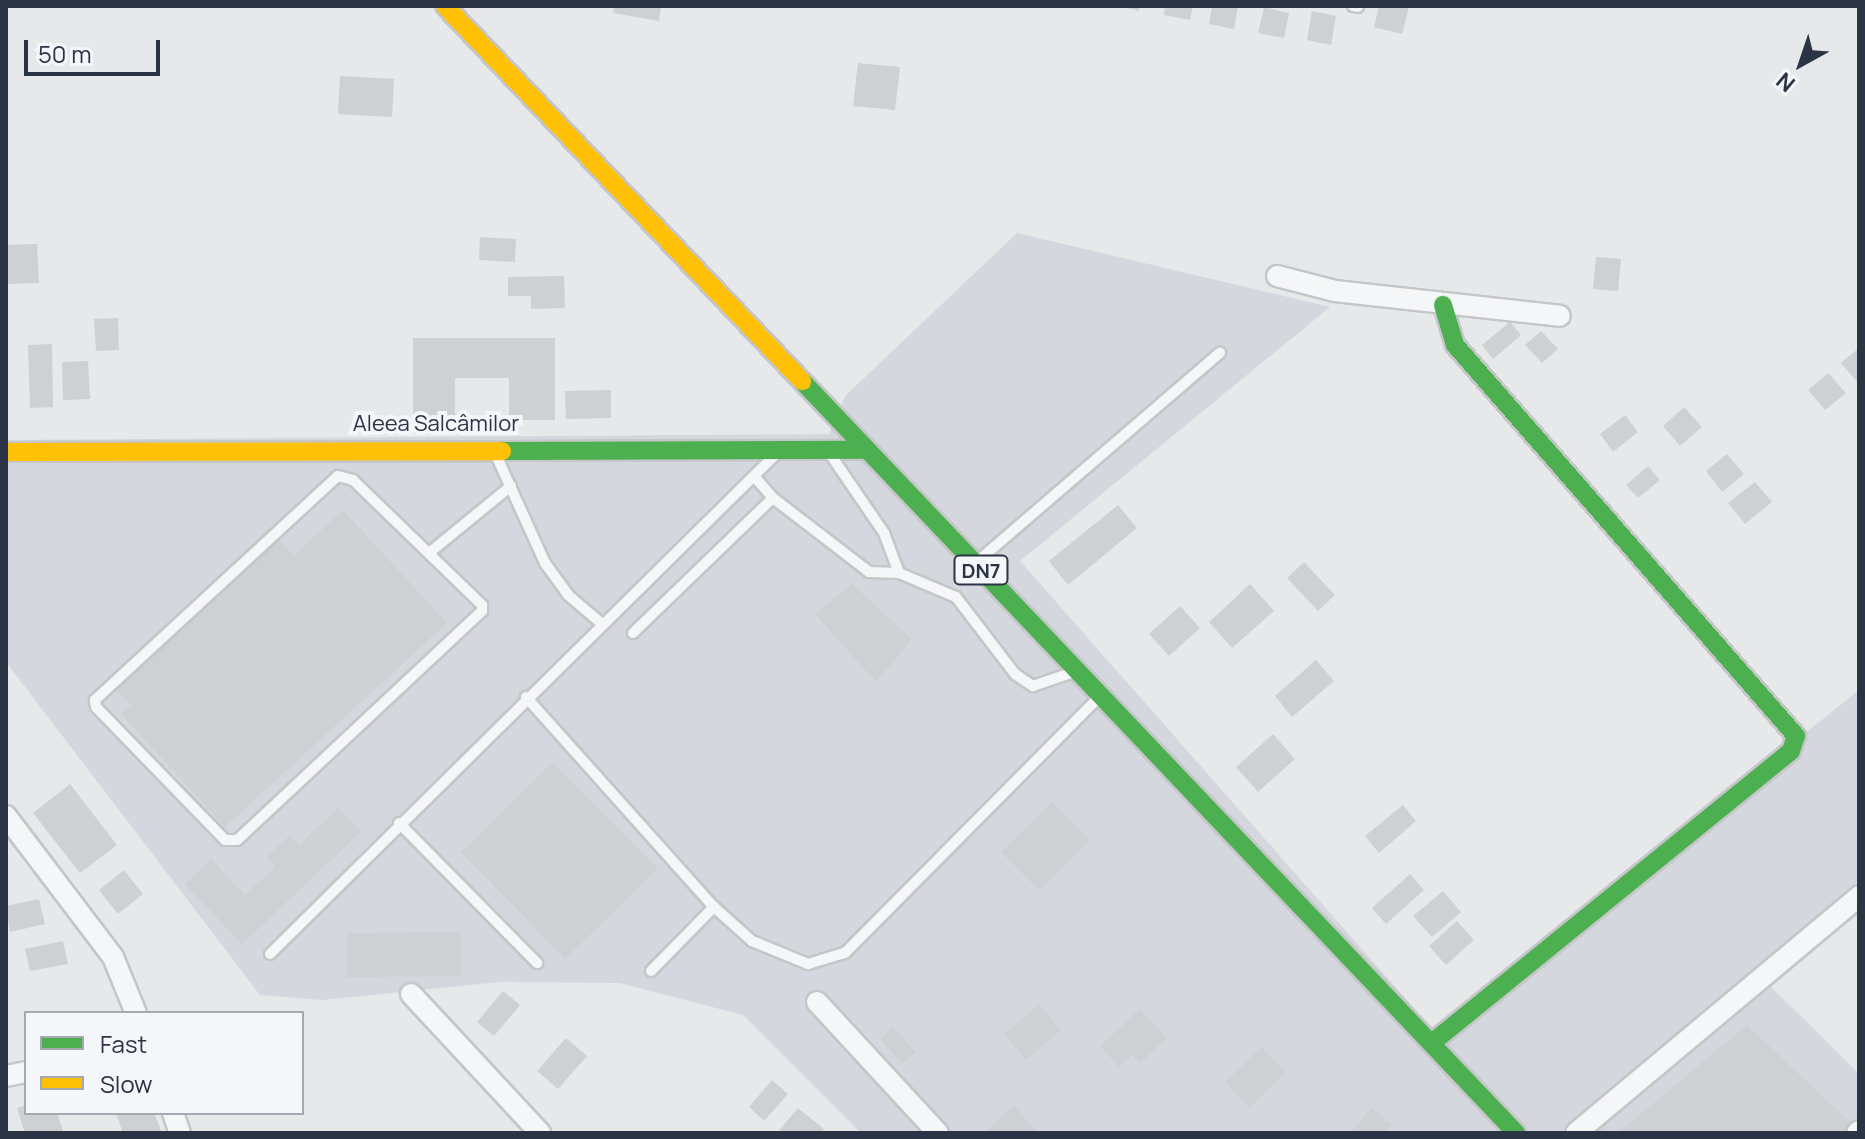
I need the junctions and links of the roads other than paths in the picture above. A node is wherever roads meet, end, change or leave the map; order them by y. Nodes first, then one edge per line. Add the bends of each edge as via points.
1 (445, 6) edge
2 (1277, 276) dead end
3 (1443, 305) junction
4 (1560, 316) dead end
5 (1220, 353) dead end
6 (493, 448) junction
7 (783, 448) junction
8 (827, 449) junction
9 (866, 450) junction
10 (6, 452) edge
11 (754, 476) junction
12 (511, 486) junction
13 (773, 498) junction
14 (429, 553) junction
15 (975, 564) junction
16 (899, 573) junction
17 (601, 623) junction
18 (633, 633) dead end
19 (1076, 670) junction
20 (1100, 696) junction
21 (526, 697) junction
22 (6, 816) edge
23 (399, 823) junction
24 (1859, 896) edge
25 (714, 907) junction
26 (270, 954) dead end
27 (537, 963) dead end
28 (651, 971) dead end
29 (411, 994) dead end
30 (817, 1002) dead end
31 (135, 1011) edge
32 (1433, 1042) junction
33 (540, 1133) edge
34 (938, 1133) edge
35 (1516, 1133) edge
36 (1576, 1133) edge

1 - 9 street, DN7
2 - 3 street via 1335,291
3 - 4 street
3 - 32 street via 1455,345 1796,736 1791,751
5 - 15 lane
6 - 7 street, Aleea Salcâmilor
6 - 10 street, Aleea Salcâmilor
6 - 12 lane
7 - 8 street, Aleea Salcâmilor
7 - 11 lane
8 - 9 street, Aleea Salcâmilor
8 - 16 lane via 890,542
9 - 15 street, DN7
11 - 13 lane
11 - 17 lane
12 - 14 lane
12 - 17 lane via 545,563 568,595
13 - 16 lane via 869,572
13 - 18 lane
14 - 14 lane via 482,605 476,620 237,840 221,838 96,707 97,696 338,476 353,480
15 - 19 street, DN7
16 - 19 lane via 956,597 1015,674 1033,686
17 - 21 lane
19 - 20 street, DN7
20 - 25 lane via 845,953 808,964 786,960 752,941
20 - 32 street, DN7
21 - 23 lane
21 - 25 lane
22 - 31 street via 113,957
23 - 26 lane
23 - 27 lane
24 - 36 street
25 - 28 lane
29 - 33 street
30 - 34 street
32 - 35 street, DN7

